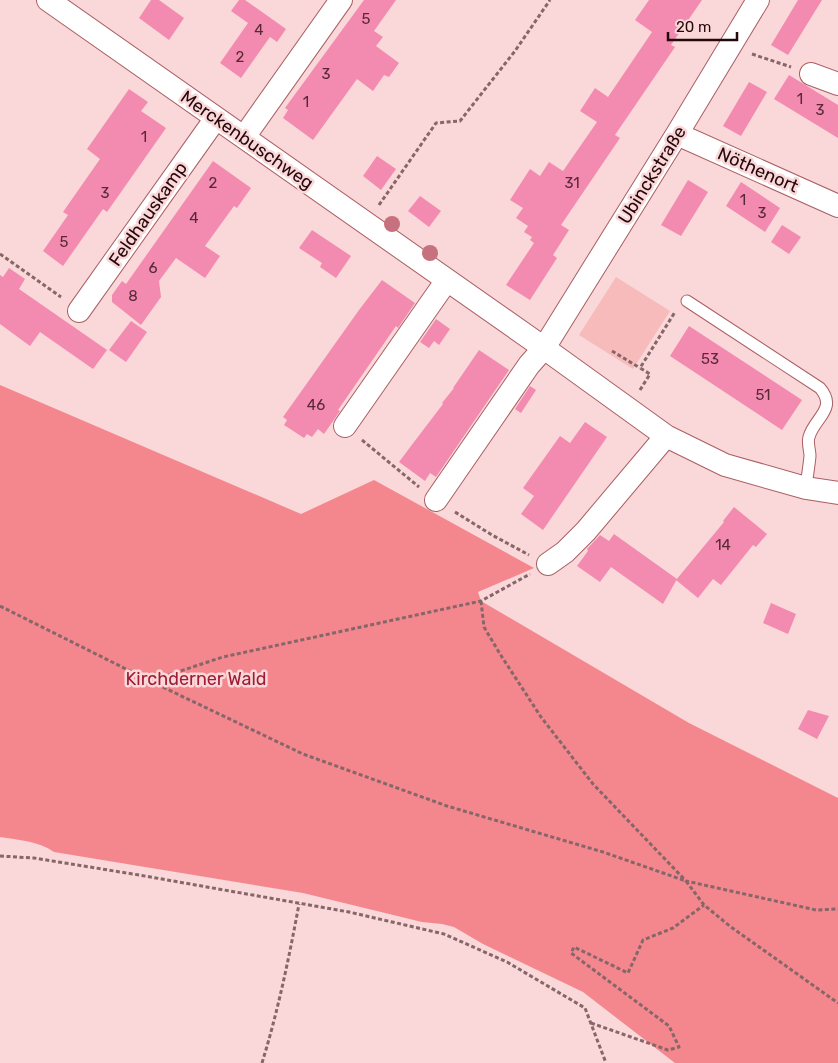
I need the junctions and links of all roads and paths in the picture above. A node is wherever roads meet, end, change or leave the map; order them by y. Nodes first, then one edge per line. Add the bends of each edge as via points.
1 (48, 0) edge
2 (341, 0) edge
3 (550, 0) edge
4 (758, 0) edge
5 (730, 47) junction
6 (811, 74) joint
7 (838, 84) edge
8 (216, 118) junction
9 (677, 134) junction
10 (244, 137) junction
11 (838, 206) edge
12 (367, 223) junction
13 (0, 254) edge
14 (447, 280) junction
15 (687, 301) dead end
16 (80, 311) joint
17 (674, 314) dead end
18 (544, 348) junction
19 (612, 351) dead end
20 (640, 368) junction
21 (642, 387) dead end
22 (345, 426) dead end
23 (666, 436) junction
24 (806, 488) junction
25 (838, 494) edge
26 (436, 500) dead end
27 (548, 564) joint
28 (481, 601) junction
29 (0, 606) edge
30 (150, 681) junction
31 (0, 856) edge
32 (686, 881) junction
33 (299, 904) junction
34 (704, 905) junction
35 (838, 909) edge
36 (838, 1003) edge
37 (591, 1023) junction
38 (262, 1063) edge
39 (606, 1063) edge

1 - 8 street, Merckenbuschweg
2 - 10 street
3 - 12 path via 515,51 460,120 436,123
4 - 5 street, Ubinckstraße
5 - 6 path
5 - 9 street, Ubinckstraße
6 - 7 street
8 - 10 street, Merckenbuschweg
8 - 16 street, Feldhauskamp
9 - 11 street, Nöthenort
9 - 18 street, Ubinckstraße
10 - 12 street, Merckenbuschweg
12 - 14 street, Merckenbuschweg
13 - 16 path
14 - 18 street, Merckenbuschweg
14 - 22 street
15 - 24 lane via 824,393 826,408 809,436
17 - 20 path
18 - 23 street, Merckenbuschweg
18 - 26 street via 529,364
19 - 20 path
20 - 21 path via 650,374
23 - 24 street, Merckenbuschweg via 725,465
23 - 27 street via 586,532
24 - 25 street, Merckenbuschweg
27 - 28 path
28 - 30 path via 224,657
28 - 32 path via 484,627 541,717 593,784
29 - 30 path
30 - 32 path via 303,754 447,806 603,852
31 - 33 path via 72,864
32 - 34 path
32 - 35 path via 816,910
33 - 37 path via 444,934 508,962 585,1008
33 - 38 path
34 - 36 path
34 - 37 path via 672,928 642,940 628,973 574,947 571,953 669,1026 679,1047 668,1050
37 - 39 path

